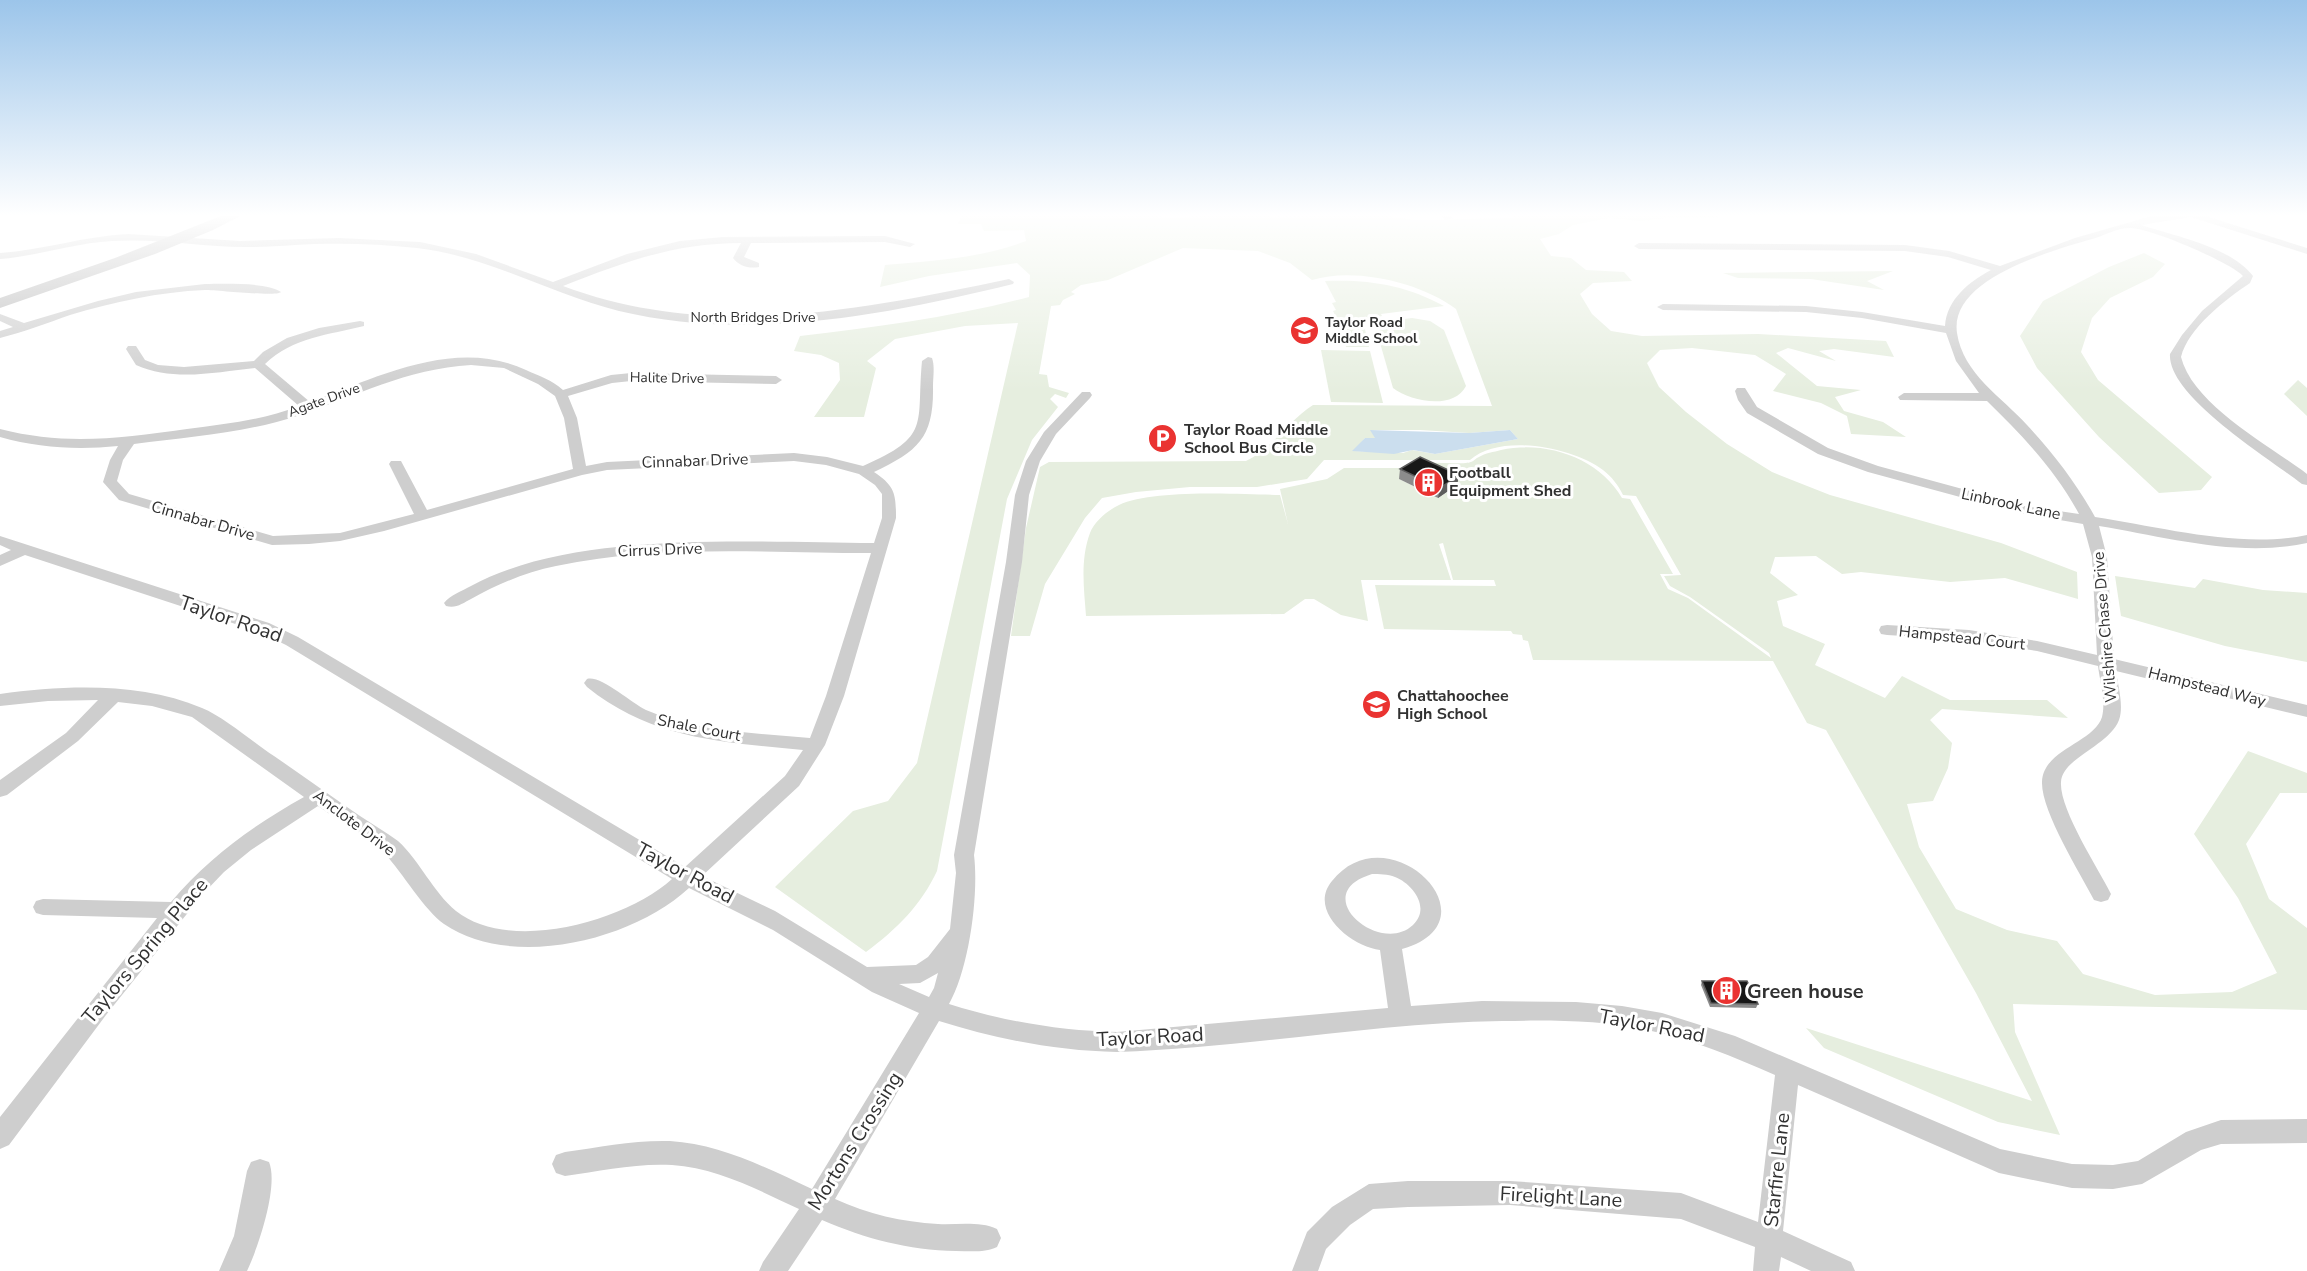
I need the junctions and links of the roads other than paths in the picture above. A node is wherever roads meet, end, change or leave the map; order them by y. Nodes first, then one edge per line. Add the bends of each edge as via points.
1 (90, 273) edge
2 (524, 273) edge
3 (588, 273) edge
4 (1996, 273) edge
5 (2247, 273) edge
6 (1009, 282) dead end
7 (555, 285) junction
8 (276, 292) dead end
9 (0, 303) edge
10 (1663, 308) dead end
11 (0, 317) edge
12 (360, 324) dead end
13 (23, 327) junction
14 (1951, 330) junction
15 (2, 332) edge
16 (132, 349) dead end
17 (928, 361) dead end
18 (258, 364) junction
19 (776, 380) dead end
20 (1741, 391) dead end
21 (561, 394) junction
22 (1086, 395) dead end
23 (1904, 397) dead end
24 (1990, 397) junction
25 (309, 408) junction
26 (0, 433) edge
27 (130, 441) junction
28 (396, 464) dead end
29 (580, 471) junction
30 (864, 471) junction
31 (2307, 481) edge
32 (423, 515) junction
33 (2089, 520) junction
34 (2307, 539) edge
35 (0, 540) edge
36 (879, 548) junction
37 (24, 550) junction
38 (0, 561) edge
39 (452, 603) dead end
40 (1887, 630) dead end
41 (2107, 663) junction
42 (593, 683) dead end
43 (113, 696) junction
44 (0, 700) edge
45 (2307, 711) edge
46 (816, 745) junction
47 (0, 790) edge
48 (320, 797) junction
49 (687, 878) junction
50 (2101, 894) dead end
51 (43, 907) dead end
52 (176, 910) junction
53 (961, 927) junction
54 (1390, 943) junction
55 (861, 976) junction
56 (935, 1010) junction
57 (1401, 1017) junction
58 (1788, 1069) junction
59 (2307, 1131) edge
60 (0, 1137) edge
61 (565, 1164) dead end
62 (260, 1171) dead end
63 (817, 1205) junction
64 (988, 1238) dead end
65 (1770, 1239) junction
66 (232, 1271) edge
67 (772, 1271) edge
68 (1305, 1271) edge
69 (1766, 1271) edge
70 (1842, 1271) edge

1 - 9 main road
2 - 7 street, North Bridges Drive
3 - 7 street
4 - 14 street via 1963,295 1953,312
5 - 31 street via 2246,281 2220,297 2201,316 2178,348 2175,364 2182,380 2200,399
6 - 7 street, North Bridges Drive via 850,314 745,321 639,312
8 - 13 street via 247,287 158,290 94,304
10 - 14 street via 1806,309
11 - 13 street
12 - 18 street via 294,340
13 - 15 street
14 - 24 street, Wilshire Chase Drive via 1961,360
16 - 18 street via 141,364 159,368 202,370
17 - 30 street via 927,416 922,430 898,453
18 - 25 street
19 - 21 street, Halite Drive via 631,377
20 - 33 street, Linbrook Lane via 1752,410 1805,442 1843,459 1998,504
21 - 25 street, Agate Drive via 541,380 502,363 464,361 398,372
21 - 29 street
22 - 53 street, Mortons Crossing via 1051,432 1033,461 1022,495 964,855
23 - 24 street
24 - 33 street, Wilshire Chase Drive via 2037,444
25 - 27 street, Agate Drive via 266,421
26 - 27 street, Agate Drive via 19,440 68,444
27 - 32 street, Cinnabar Drive via 112,467 110,482 124,497 272,541 340,537
28 - 32 street
29 - 30 street, Cinnabar Drive via 634,463 794,457
29 - 32 street, Cinnabar Drive
30 - 36 street, Cinnabar Drive via 889,494 889,518
33 - 34 street, Linbrook Lane via 2225,542 2262,545
33 - 41 street, Wilshire Chase Drive via 2101,559
35 - 37 street, Taylor Road
36 - 39 street, Cirrus Drive via 663,548 614,552 500,578
36 - 46 street, Cinnabar Drive via 835,696
37 - 38 street
37 - 49 street, Taylor Road via 263,627 292,641
40 - 41 street, Hampstead Court via 2001,639
41 - 45 street, Hampstead Way
41 - 50 street, Wilshire Chase Drive via 2110,720 2097,737 2060,762 2051,782 2056,807
42 - 46 street, Shale Court via 646,717 679,727
43 - 44 street, Anclote Drive via 47,695
43 - 47 street via 72,737
43 - 48 street, Anclote Drive via 160,701 198,713
46 - 49 street, Cinnabar Drive via 792,781
48 - 49 street, Anclote Drive via 391,847 448,916 490,936 541,939 597,929 650,906
48 - 52 street, Taylors Spring Place via 239,848
49 - 55 street, Taylor Road via 743,904
51 - 52 street
52 - 60 street, Taylors Spring Place
53 - 55 street via 936,963 920,974
53 - 56 street, Mortons Crossing via 945,990
54 - 54 street via 1412,937 1425,927 1431,915 1425,888 1403,871 1387,866 1370,866 1345,875 1337,886 1336,910 1361,935
54 - 57 street
55 - 56 street, Taylor Road
56 - 57 street, Taylor Road via 1075,1040 1124,1042
56 - 63 street, Mortons Crossing
57 - 58 street, Taylor Road via 1534,1010 1623,1016 1687,1030
58 - 59 street, Taylor Road via 1999,1161 2072,1176 2113,1178 2142,1172 2195,1140 2222,1132
58 - 65 street, Starfire Lane
61 - 63 street via 636,1153 688,1155 725,1165
62 - 66 street via 253,1214
63 - 64 street via 900,1233 949,1239
63 - 67 street, Mortons Crossing
65 - 68 street, Firelight Lane via 1681,1206 1509,1193 1408,1194 1369,1197 1341,1216 1316,1241
65 - 69 street, Starfire Lane
65 - 70 street, Firelight Lane

